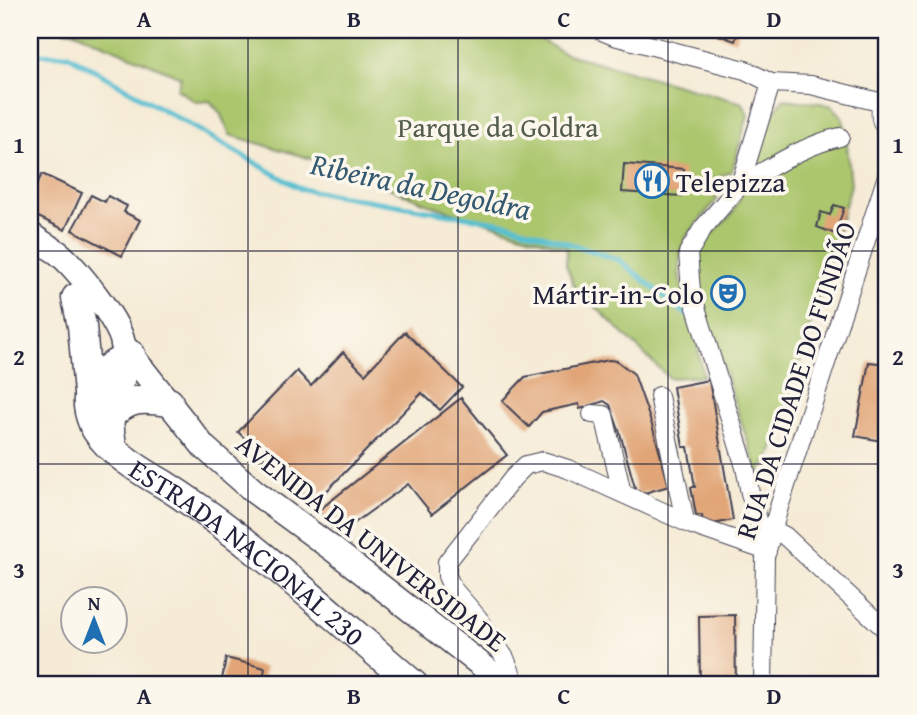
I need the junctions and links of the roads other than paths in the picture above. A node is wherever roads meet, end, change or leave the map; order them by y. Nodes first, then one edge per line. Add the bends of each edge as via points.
1 (599, 30) edge
2 (771, 83) junction
3 (885, 100) edge
4 (887, 130) edge
5 (840, 137) dead end
6 (887, 176) edge
7 (740, 186) junction
8 (37, 240) edge
9 (76, 298) junction
10 (127, 350) junction
11 (88, 393) junction
12 (659, 396) dead end
13 (169, 402) junction
14 (592, 415) dead end
15 (108, 418) junction
16 (113, 448) junction
17 (622, 494) junction
18 (685, 521) junction
19 (773, 530) junction
20 (767, 551) junction
21 (887, 631) edge
22 (414, 685) edge
23 (507, 685) edge
24 (516, 685) edge
25 (763, 685) edge

1 - 2 street via 745,70
2 - 3 street via 811,85
2 - 7 street
3 - 4 street via 880,116
5 - 7 street via 799,152
6 - 19 street, RUA DA CIDADE DO FUNDÃO
7 - 20 street via 688,253 691,291
8 - 9 main road, AVENIDA DA UNIVERSIDADE
8 - 10 main road, AVENIDA DA UNIVERSIDADE via 74,270 116,324
9 - 10 main road, AVENIDA DA UNIVERSIDADE via 112,345
9 - 11 main road, ESTRADA NACIONAL 230
10 - 11 main road via 99,374
10 - 13 main road, AVENIDA DA UNIVERSIDADE
10 - 15 main road, ESTRADA NACIONAL 230
11 - 16 main road, ESTRADA NACIONAL 230 via 92,422
12 - 18 street
13 - 15 main road via 139,399 124,404
13 - 23 main road, AVENIDA DA UNIVERSIDADE via 204,447 255,492
14 - 17 street via 604,415
15 - 16 main road, ESTRADA NACIONAL 230
16 - 22 main road, ESTRADA NACIONAL 230 via 220,523
17 - 18 street
17 - 24 street via 543,461 526,465 447,562 453,589 505,658
18 - 20 street
19 - 20 street, RUA DA CIDADE DO FUNDÃO
19 - 21 street
20 - 25 street, RUA DA CIDADE DO FUNDÃO

